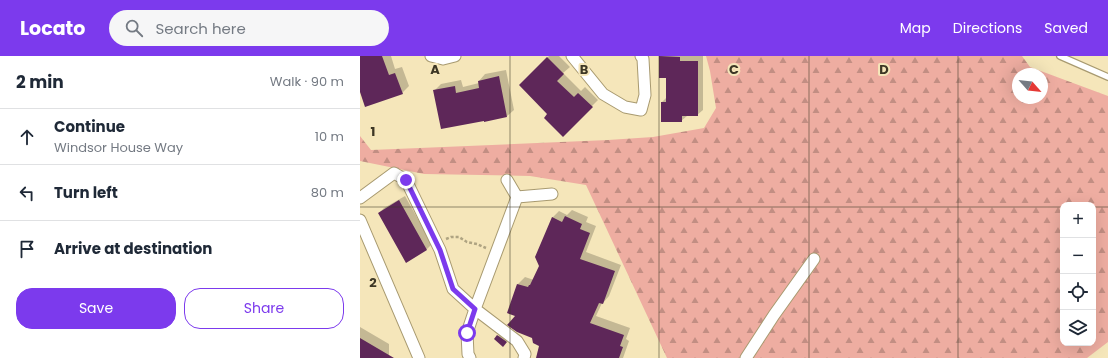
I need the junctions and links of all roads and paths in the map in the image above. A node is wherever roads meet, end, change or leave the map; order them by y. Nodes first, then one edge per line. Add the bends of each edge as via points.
1 (431, 56) edge
2 (455, 56) edge
3 (572, 56) edge
4 (641, 56) edge
5 (1060, 56) edge
6 (1108, 77) edge
7 (506, 180) dead end
8 (552, 194) dead end
9 (517, 197) junction
10 (360, 198) edge
11 (360, 220) edge
12 (437, 244) junction
13 (496, 252) junction
14 (814, 259) dead end
15 (475, 309) junction
16 (419, 358) edge
17 (470, 358) edge
18 (524, 358) edge
19 (746, 358) edge

1 - 2 street
3 - 4 street via 603,94 625,107 641,110 645,94
5 - 6 lane
7 - 9 street
8 - 9 street
9 - 13 street
10 - 12 street via 394,173 406,180
11 - 16 street
12 - 13 path via 459,237
12 - 15 street via 453,289
13 - 15 street
14 - 19 street
15 - 17 street via 467,333
15 - 18 street via 517,341 525,354

